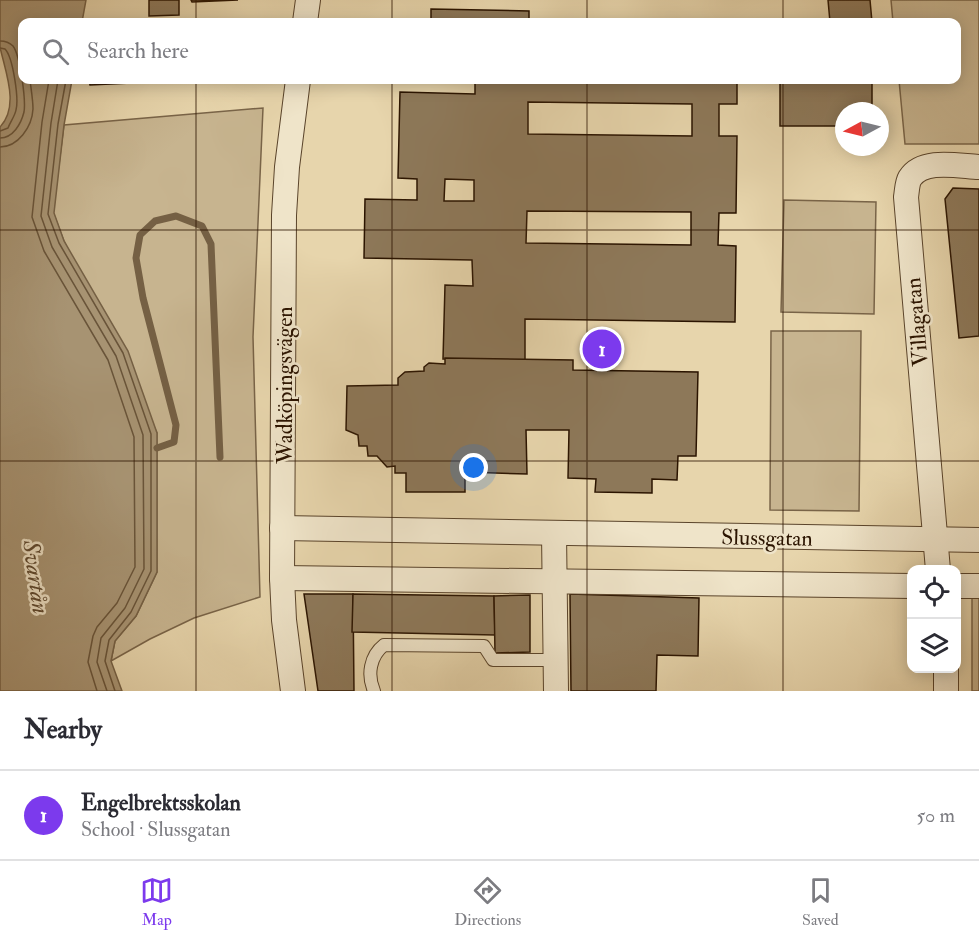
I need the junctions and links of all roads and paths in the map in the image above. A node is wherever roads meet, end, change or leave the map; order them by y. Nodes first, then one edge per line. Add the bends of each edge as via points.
1 (308, 0) edge
2 (306, 18) edge
3 (297, 84) edge
4 (979, 167) edge
5 (282, 528) junction
6 (554, 533) junction
7 (935, 540) junction
8 (979, 540) edge
9 (938, 565) edge
10 (282, 578) junction
11 (554, 581) junction
12 (907, 586) edge
13 (961, 586) edge
14 (979, 586) edge
15 (555, 660) junction
16 (946, 673) edge
17 (293, 691) edge
18 (374, 691) edge
19 (556, 691) edge
20 (946, 691) edge

1 - 2 street
3 - 5 street, Wadköpingsvägen via 284,215
4 - 7 street, Villagatan via 938,165 919,169 909,180 906,197
5 - 6 street, Slussgatan
5 - 10 street, Wadköpingsvägen
6 - 7 street, Slussgatan
6 - 11 street
7 - 8 street, Slussgatan
7 - 9 street
10 - 11 street, Slussgatan
10 - 17 street, Wadköpingsvägen
11 - 12 street, Slussgatan
11 - 15 street
13 - 14 street
15 - 18 lane via 493,660 484,646 384,645 375,652 371,663
15 - 19 street
16 - 20 street

